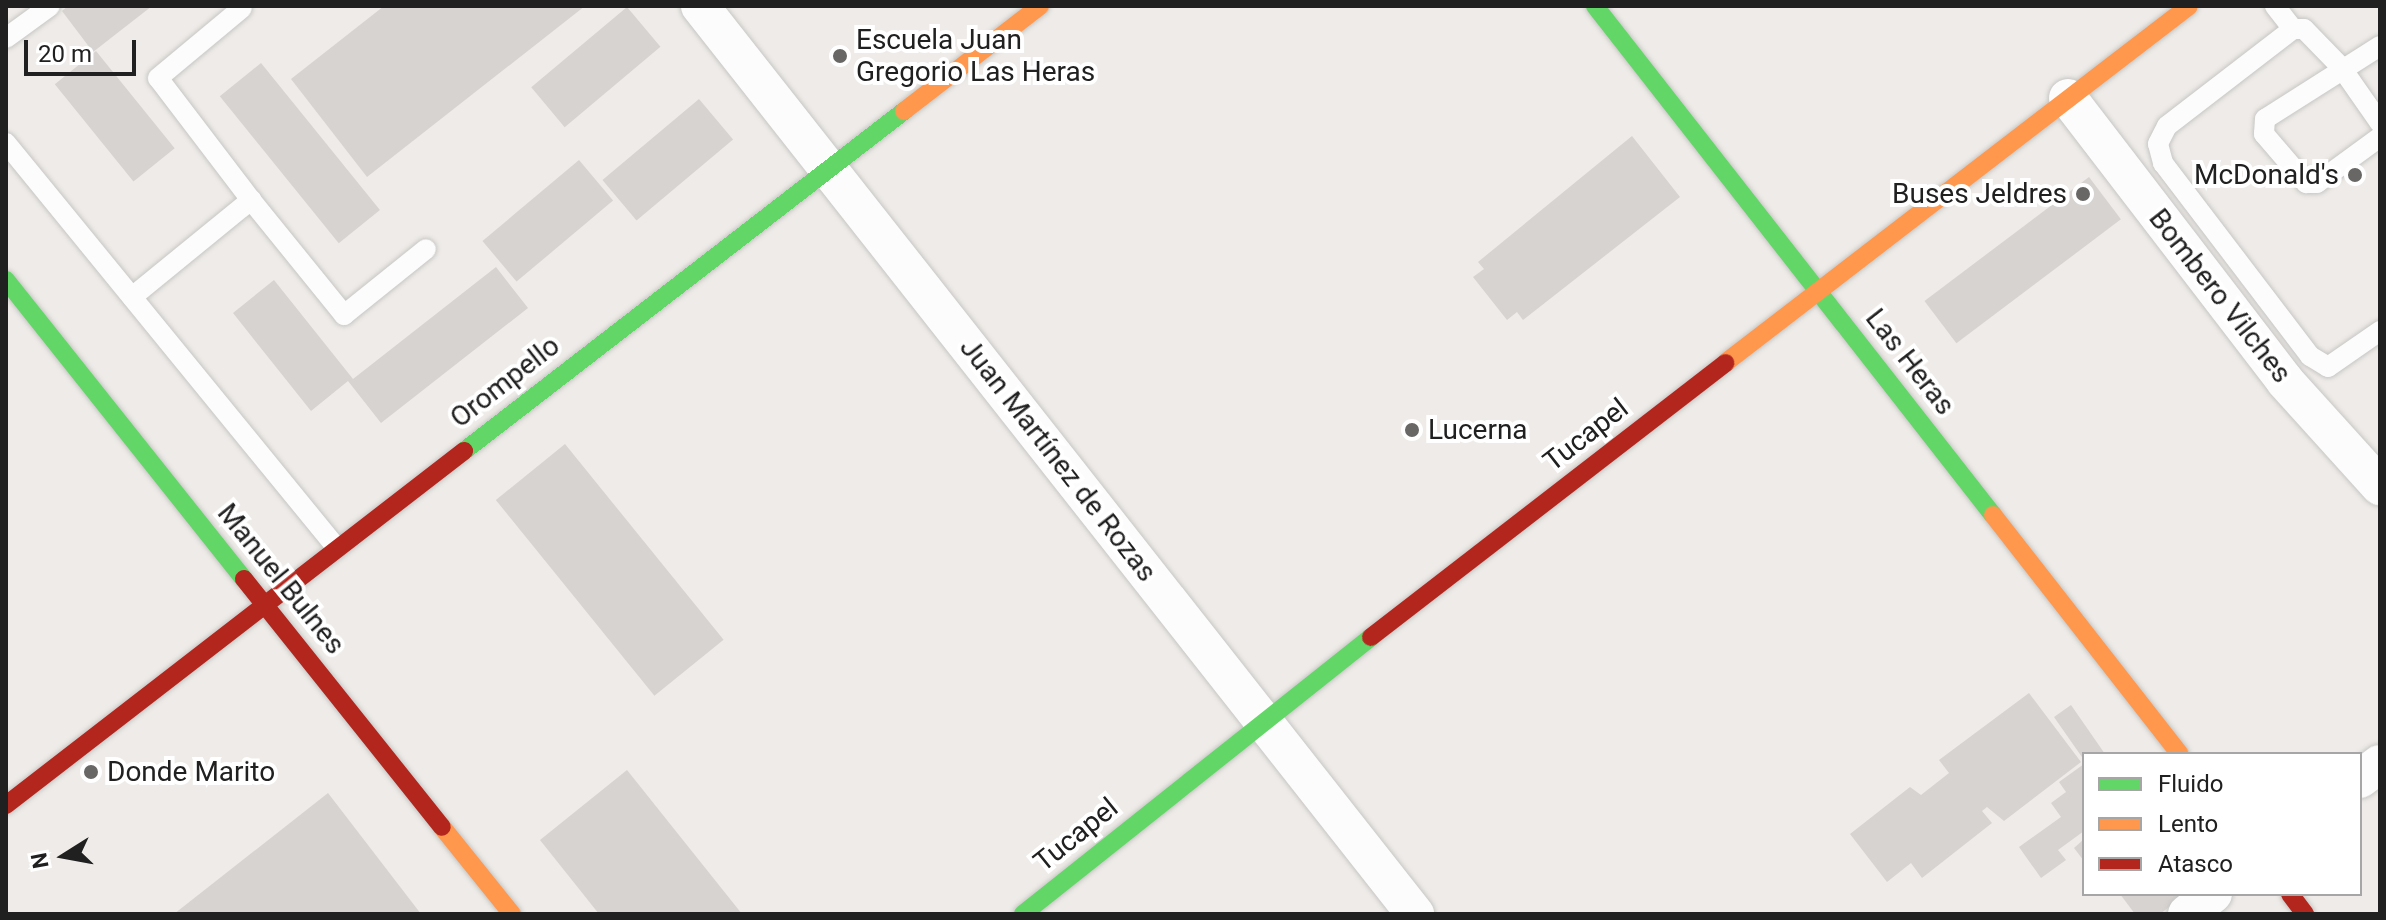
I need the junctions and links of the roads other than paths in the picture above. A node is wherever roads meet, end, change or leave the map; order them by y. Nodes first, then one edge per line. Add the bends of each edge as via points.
1 (50, 6) edge
2 (700, 6) edge
3 (1040, 6) edge
4 (1595, 6) edge
5 (2189, 6) edge
6 (2275, 6) edge
7 (242, 8) edge
8 (2293, 29) junction
9 (6, 38) edge
10 (2380, 46) edge
11 (2341, 67) junction
12 (2068, 98) junction
13 (2380, 123) edge
14 (2380, 137) edge
15 (6, 143) edge
16 (829, 168) junction
17 (251, 200) junction
18 (426, 249) dead end
19 (6, 280) edge
20 (1819, 291) junction
21 (132, 297) junction
22 (2380, 331) edge
23 (2380, 486) edge
24 (336, 547) junction
25 (264, 603) junction
26 (1262, 721) junction
27 (2178, 752) edge
28 (2380, 764) edge
29 (2362, 778) edge
30 (6, 805) edge
31 (2210, 896) edge
32 (2292, 896) edge
33 (512, 914) edge
34 (1023, 914) edge
35 (1415, 914) edge
36 (2187, 914) edge
37 (2305, 914) edge

1 - 9 lane
2 - 16 street, Juan Martínez de Rozas
3 - 16 street, Orompello
4 - 20 street, Las Heras
5 - 12 street, Tucapel
6 - 8 lane
7 - 17 lane via 158,78
8 - 11 lane via 2304,29
8 - 22 lane via 2167,126 2158,144 2163,163 2310,356 2328,367
10 - 11 lane via 2354,65
11 - 13 lane
11 - 14 lane via 2265,119 2264,134 2306,183 2317,183
12 - 20 street, Tucapel
12 - 23 street, Bombero Vilches via 2285,381
15 - 21 lane
16 - 24 street, Orompello
16 - 26 street, Juan Martínez de Rozas
17 - 18 lane via 344,315
17 - 21 lane
19 - 25 street, Manuel Bulnes
20 - 26 street, Tucapel
20 - 27 street, Las Heras
21 - 24 lane
24 - 25 street, Orompello
25 - 30 street, Orompello
25 - 33 street, Manuel Bulnes
26 - 34 street, Tucapel
26 - 35 street, Juan Martínez de Rozas
28 - 29 street
31 - 36 street
32 - 37 street

